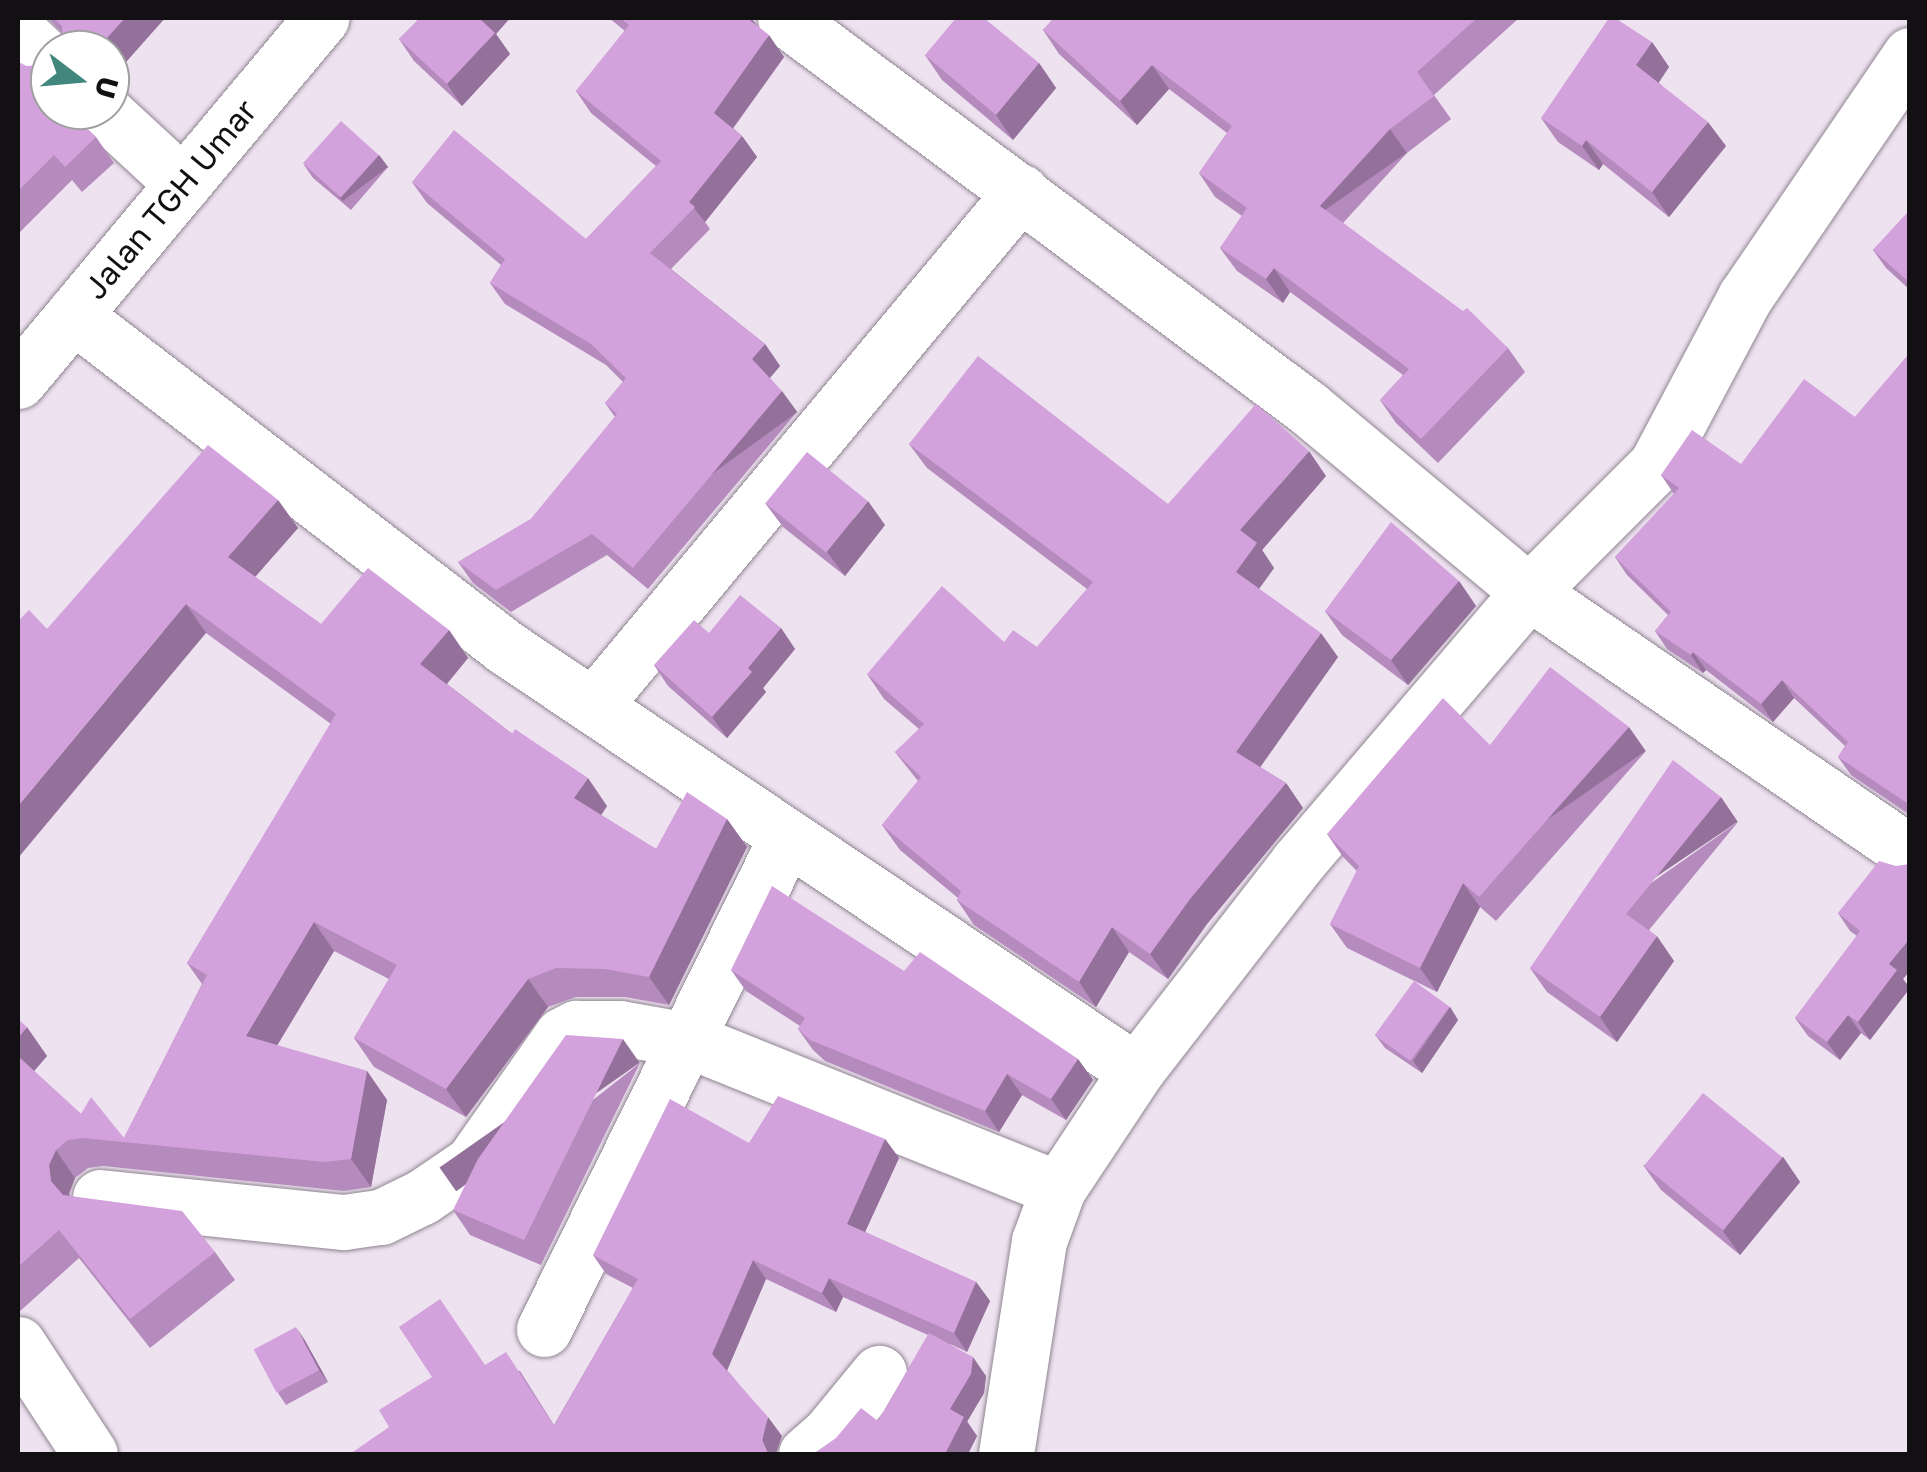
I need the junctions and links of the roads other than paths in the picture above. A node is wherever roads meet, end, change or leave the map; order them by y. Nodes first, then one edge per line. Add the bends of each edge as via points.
1 (322, 18) edge
2 (786, 18) edge
3 (1910, 55) edge
4 (125, 130) edge
5 (183, 184) junction
6 (1020, 192) junction
7 (73, 315) junction
8 (18, 381) edge
9 (1529, 592) junction
10 (593, 706) junction
11 (786, 838) junction
12 (1910, 853) edge
13 (688, 1040) junction
14 (1136, 1072) junction
15 (1058, 1189) junction
16 (100, 1197) edge
17 (544, 1329) dead end
18 (18, 1344) edge
19 (879, 1373) dead end
20 (90, 1454) edge
21 (806, 1454) edge
22 (1006, 1454) edge

1 - 5 street, Jalan TGH Umar
2 - 6 street
3 - 9 street via 1745,297 1656,465
4 - 5 street
5 - 7 street, Jalan TGH Umar
6 - 9 street via 1308,408
6 - 10 street
7 - 8 street, Jalan TGH Umar
7 - 10 street via 505,647
9 - 12 street
9 - 14 street via 1298,862
10 - 11 street
11 - 13 street
11 - 14 street
13 - 15 street
13 - 16 street via 620,1028 576,1028 562,1035 472,1163 381,1217 328,1221
13 - 17 street
14 - 15 street
15 - 22 street via 1039,1241
18 - 20 street
19 - 21 street

